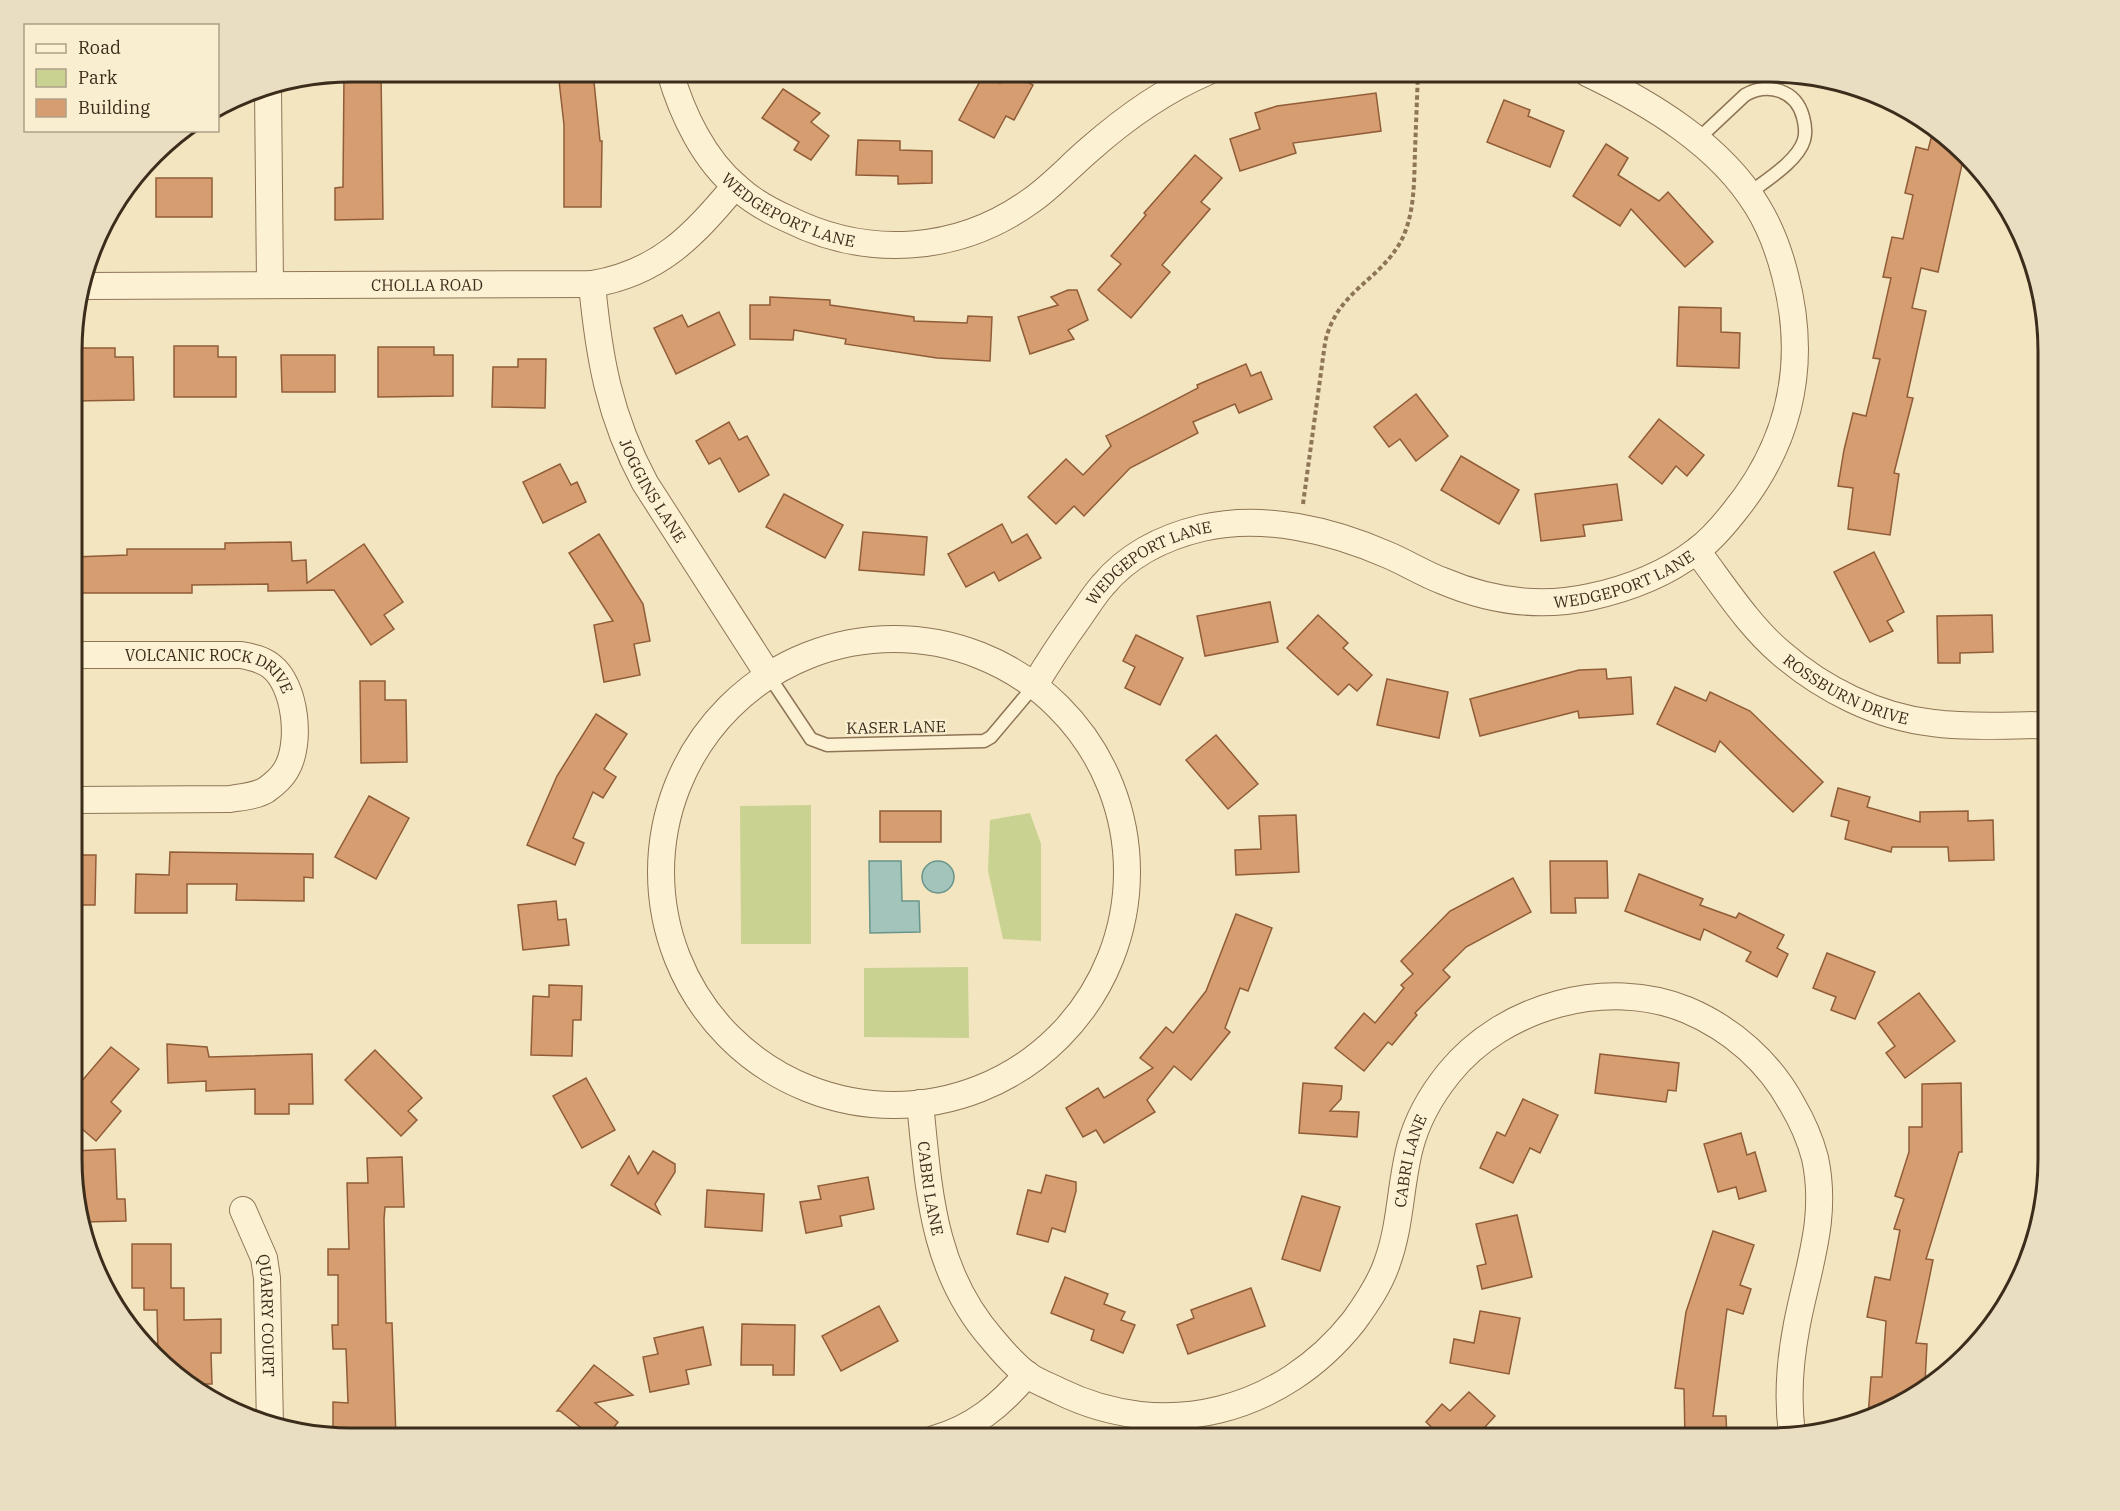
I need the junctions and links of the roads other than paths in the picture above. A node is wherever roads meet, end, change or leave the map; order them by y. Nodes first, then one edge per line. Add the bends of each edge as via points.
1 (674, 82) edge
2 (1189, 82) edge
3 (1605, 82) edge
4 (268, 96) edge
5 (1696, 141) junction
6 (735, 186) junction
7 (1748, 194) junction
8 (270, 284) junction
9 (592, 284) junction
10 (91, 286) edge
11 (1697, 551) junction
12 (82, 655) edge
13 (769, 676) junction
14 (1034, 686) junction
15 (2038, 725) edge
16 (82, 800) edge
17 (920, 1103) junction
18 (243, 1210) dead end
19 (1027, 1374) junction
20 (270, 1415) edge
21 (1791, 1427) edge
22 (963, 1428) edge

1 - 6 street, WEDGEPORT LANE via 695,132
2 - 6 street, WEDGEPORT LANE via 1138,111 1030,202 996,221 925,244 876,246 805,228
3 - 5 street, WEDGEPORT LANE via 1654,109
4 - 8 street
5 - 7 street, WEDGEPORT LANE
5 - 7 lane via 1754,89 1782,90 1794,100 1805,125 1798,152
6 - 9 street, CHOLLA ROAD via 678,247 635,272
7 - 11 street, WEDGEPORT LANE via 1771,232 1790,291 1796,333 1794,378 1784,422 1767,462 1744,499
8 - 9 street, CHOLLA ROAD
8 - 10 street, CHOLLA ROAD
9 - 13 street, JOGGINS LANE via 606,386 628,450 645,483
11 - 14 street, WEDGEPORT LANE via 1659,573 1592,597 1528,603 1447,583 1389,555 1318,531 1235,523 1204,528 1145,549 1103,584
11 - 15 street, ROSSBURN DRIVE via 1780,652 1805,672 1852,699 1932,723
12 - 16 street, VOLCANIC ROCK DRIVE via 212,654 259,659 273,667 290,695 295,727 286,769 265,791 230,799
13 - 14 street via 827,650 869,641 902,640 953,647 976,655
13 - 14 lane, KASER LANE via 811,739 827,745 984,741
13 - 17 street via 737,700 709,729 672,800 663,838 660,878 665,918 676,956 717,1025 779,1075 855,1102
14 - 17 street via 1078,730 1112,791 1127,861 1120,931 1091,996 1045,1049 985,1086
17 - 19 street, CABRI LANE via 929,1193 941,1250 951,1276 983,1329
18 - 20 street, QUARRY COURT via 264,1258 267,1278
19 - 21 street, CABRI LANE via 1100,1407 1158,1417 1233,1407 1267,1394 1339,1340 1377,1286 1398,1228 1410,1145 1424,1109 1450,1071 1481,1042 1520,1018 1575,1001 1627,997 1686,1010 1742,1043 1774,1076 1806,1130 1819,1184 1819,1227 1791,1360
19 - 22 street via 997,1406

